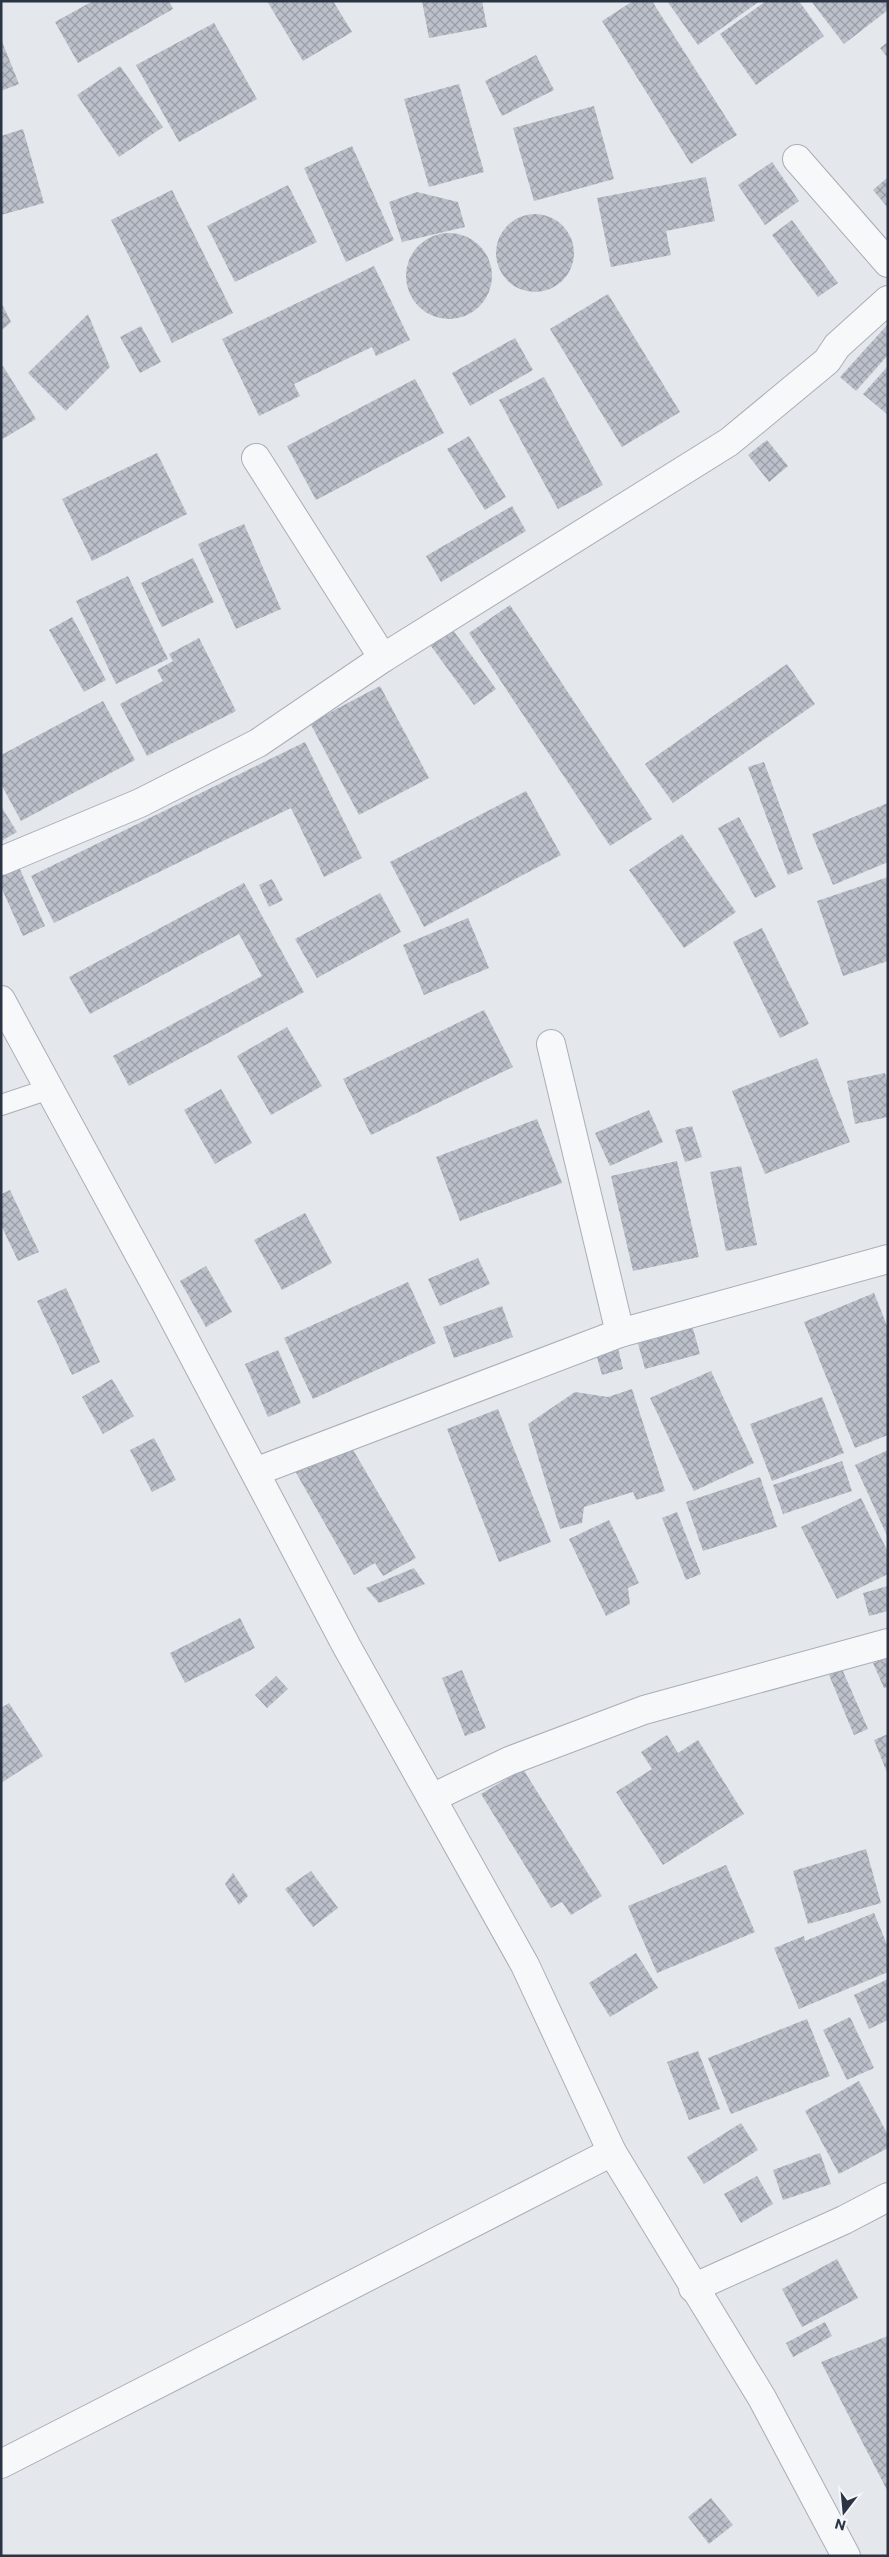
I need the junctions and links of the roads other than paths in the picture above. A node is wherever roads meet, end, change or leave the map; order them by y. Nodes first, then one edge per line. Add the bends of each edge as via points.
1 (797, 158) dead end
2 (888, 263) edge
3 (888, 300) edge
4 (256, 458) dead end
5 (383, 658) junction
6 (1, 861) edge
7 (1, 1000) edge
8 (551, 1044) dead end
9 (49, 1089) junction
10 (1, 1105) edge
11 (888, 1259) edge
12 (620, 1333) junction
13 (255, 1472) junction
14 (888, 1644) edge
15 (432, 1798) junction
16 (612, 2152) junction
17 (888, 2197) edge
18 (693, 2288) junction
19 (1, 2464) edge
20 (846, 2556) edge

1 - 2 street
3 - 5 street via 837,346 826,361 729,442
4 - 5 street
5 - 6 street via 258,743 140,803
7 - 9 street
8 - 12 street
9 - 10 lane
9 - 13 street
11 - 12 street
12 - 13 street
13 - 15 street via 347,1647
14 - 15 street via 644,1710 509,1761
15 - 16 street via 525,1965
16 - 18 street
16 - 19 street
17 - 18 street
18 - 20 street via 762,2398

